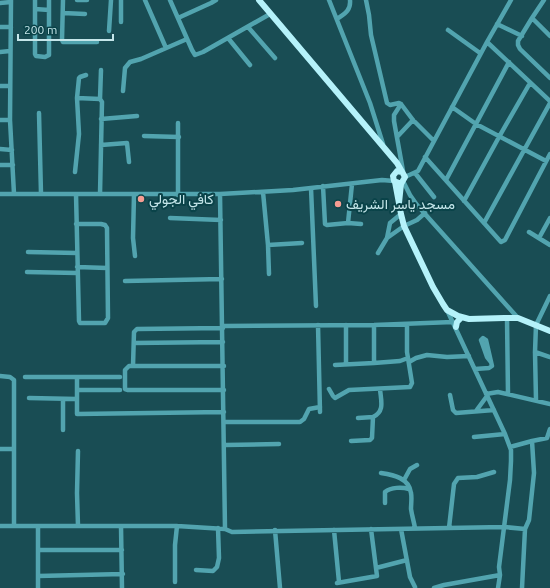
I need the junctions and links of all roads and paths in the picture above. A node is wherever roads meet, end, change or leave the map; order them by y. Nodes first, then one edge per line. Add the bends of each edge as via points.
1 (35, 0) edge
2 (49, 0) edge
3 (63, 0) edge
4 (77, 0) edge
5 (87, 0) edge
6 (111, 0) edge
7 (121, 0) edge
8 (145, 0) edge
9 (170, 0) edge
10 (216, 0) edge
11 (259, 0) edge
12 (328, 0) edge
13 (350, 0) edge
14 (366, 0) edge
15 (511, 0) edge
16 (544, 0) edge
17 (11, 1) edge
18 (0, 3) edge
19 (35, 9) junction
20 (49, 10) junction
21 (62, 13) junction
22 (85, 14) dead end
23 (270, 14) junction
24 (178, 18) junction
25 (532, 18) junction
26 (336, 19) junction
27 (121, 22) dead end
28 (497, 24) junction
29 (0, 27) edge
30 (11, 27) junction
31 (248, 27) junction
32 (448, 30) dead end
33 (109, 32) dead end
34 (522, 36) junction
35 (550, 36) edge
36 (228, 38) junction
37 (187, 39) junction
38 (97, 42) dead end
39 (487, 42) junction
40 (166, 48) junction
41 (10, 51) junction
42 (0, 52) edge
43 (480, 53) junction
44 (275, 58) dead end
45 (509, 62) junction
46 (250, 65) dead end
47 (101, 70) dead end
48 (86, 75) dead end
49 (550, 78) edge
50 (530, 83) junction
51 (0, 86) edge
52 (10, 86) junction
53 (123, 91) dead end
54 (77, 98) junction
55 (100, 99) junction
56 (550, 102) edge
57 (401, 104) junction
58 (452, 107) junction
59 (39, 113) dead end
60 (137, 116) dead end
61 (101, 119) junction
62 (0, 120) edge
63 (10, 120) junction
64 (413, 120) junction
65 (178, 123) dead end
66 (476, 124) junction
67 (144, 136) dead end
68 (179, 137) junction
69 (397, 137) junction
70 (499, 137) junction
71 (434, 141) junction
72 (101, 144) junction
73 (383, 146) junction
74 (0, 149) edge
75 (12, 150) junction
76 (524, 150) junction
77 (550, 154) edge
78 (425, 157) junction
79 (546, 161) junction
80 (129, 162) dead end
81 (0, 165) edge
82 (13, 165) junction
83 (75, 172) dead end
84 (415, 173) junction
85 (399, 177) junction
86 (446, 180) junction
87 (352, 184) junction
88 (323, 186) junction
89 (311, 188) junction
90 (263, 192) junction
91 (0, 194) edge
92 (14, 194) junction
93 (41, 194) junction
94 (76, 194) junction
95 (100, 194) junction
96 (134, 194) junction
97 (178, 194) junction
98 (220, 194) junction
99 (434, 197) dead end
100 (464, 201) junction
101 (425, 213) junction
102 (401, 214) junction
103 (170, 218) dead end
104 (550, 218) edge
105 (221, 220) junction
106 (484, 222) junction
107 (348, 223) junction
108 (76, 224) junction
109 (361, 224) dead end
110 (404, 226) junction
111 (529, 232) dead end
112 (387, 238) junction
113 (539, 238) junction
114 (302, 243) dead end
115 (268, 245) junction
116 (550, 245) edge
117 (28, 252) dead end
118 (77, 253) junction
119 (378, 253) dead end
120 (135, 256) dead end
121 (77, 268) junction
122 (107, 268) junction
123 (27, 272) dead end
124 (77, 273) junction
125 (269, 274) dead end
126 (222, 279) junction
127 (125, 281) dead end
128 (550, 296) edge
129 (316, 306) dead end
130 (447, 310) junction
131 (461, 318) junction
132 (507, 318) junction
133 (518, 318) junction
134 (407, 324) junction
135 (318, 325) junction
136 (346, 325) junction
137 (374, 325) junction
138 (454, 325) junction
139 (536, 325) junction
140 (223, 327) junction
141 (550, 331) edge
142 (223, 342) junction
143 (134, 343) junction
144 (535, 352) junction
145 (469, 356) junction
146 (550, 357) edge
147 (408, 360) junction
148 (492, 362) dead end
149 (374, 363) junction
150 (346, 364) junction
151 (335, 365) dead end
152 (133, 366) junction
153 (224, 366) junction
154 (475, 369) junction
155 (0, 376) edge
156 (26, 377) dead end
157 (77, 377) junction
158 (120, 377) dead end
159 (329, 389) dead end
160 (380, 389) junction
161 (77, 390) junction
162 (120, 390) dead end
163 (224, 390) junction
164 (508, 394) junction
165 (450, 395) dead end
166 (486, 395) junction
167 (29, 398) dead end
168 (63, 399) junction
169 (77, 399) junction
170 (536, 400) junction
171 (550, 404) edge
172 (494, 410) junction
173 (476, 411) junction
174 (224, 412) junction
175 (373, 417) junction
176 (358, 418) dead end
177 (224, 422) junction
178 (550, 429) edge
179 (63, 430) dead end
180 (505, 434) junction
181 (474, 437) dead end
182 (351, 441) dead end
183 (532, 441) junction
184 (279, 444) dead end
185 (225, 445) junction
186 (510, 447) junction
187 (0, 449) edge
188 (14, 449) junction
189 (78, 451) dead end
190 (416, 465) dead end
191 (494, 472) dead end
192 (381, 473) dead end
193 (404, 480) junction
194 (409, 489) junction
195 (385, 503) dead end
196 (0, 526) edge
197 (14, 526) junction
198 (38, 526) junction
199 (78, 526) junction
200 (121, 526) junction
201 (177, 526) junction
202 (504, 527) junction
203 (218, 528) junction
204 (415, 528) junction
205 (449, 528) junction
206 (225, 529) junction
207 (371, 529) junction
208 (401, 529) junction
209 (525, 529) junction
210 (275, 530) junction
211 (334, 530) junction
212 (38, 550) junction
213 (122, 550) junction
214 (407, 560) junction
215 (376, 568) junction
216 (196, 570) dead end
217 (123, 574) junction
218 (500, 575) junction
219 (38, 576) junction
220 (175, 582) dead end
221 (414, 587) edge
222 (38, 588) edge
223 (122, 588) edge
224 (280, 588) edge
225 (434, 588) edge
226 (498, 588) edge
227 (522, 588) edge

1 - 19 street
2 - 20 street
3 - 21 street
4 - 5 street
6 - 33 street
7 - 27 street
8 - 40 street
9 - 24 street
10 - 24 street
11 - 23 main road
12 - 26 street
13 - 26 street via 348,10
14 - 57 street via 385,100 389,105
15 - 28 street
16 - 25 street
17 - 18 street
17 - 30 street
19 - 20 street
19 - 20 street via 35,54 45,57 49,55
21 - 22 street
21 - 38 street via 63,42
23 - 31 street
23 - 73 main road
24 - 37 street
25 - 34 street
25 - 35 street
26 - 73 street via 370,103
28 - 34 street
28 - 39 street
29 - 30 street
30 - 41 street
31 - 36 street
31 - 44 street
32 - 43 street
34 - 49 street via 518,43 519,48
36 - 37 street via 197,55 193,53
36 - 46 street
37 - 40 street
39 - 43 street
39 - 45 street
40 - 53 street via 130,62 125,68
41 - 42 street
41 - 52 street
43 - 58 street
45 - 50 street
45 - 66 street
47 - 55 street
48 - 54 street via 79,78
50 - 56 street
50 - 70 street
51 - 52 street
52 - 63 street
54 - 55 street
54 - 83 street via 79,134
55 - 61 street
56 - 76 street
57 - 64 street
57 - 69 street via 394,116
58 - 66 street
58 - 71 street
59 - 93 street
60 - 61 street
61 - 72 street
62 - 63 street
63 - 75 street
64 - 69 street
64 - 71 street
65 - 68 street
66 - 70 street
66 - 86 street
67 - 68 street
68 - 97 street
69 - 85 street
70 - 76 street
70 - 100 street
71 - 78 street
72 - 80 street via 127,143
72 - 95 street
73 - 85 main road via 392,157
74 - 75 street
75 - 82 street
76 - 79 street
76 - 106 street
77 - 79 street
78 - 84 street
78 - 86 street
79 - 106 street via 505,240 501,242
81 - 82 street
82 - 92 street
84 - 85 street
84 - 99 street
85 - 87 street
85 - 101 street
85 - 102 main road
86 - 100 street
87 - 88 street
87 - 107 street
88 - 89 street
88 - 107 street via 325,224
89 - 90 street
89 - 129 street
90 - 98 street
90 - 115 street
91 - 92 street
92 - 93 street
93 - 94 street
94 - 95 street
94 - 108 street
95 - 96 street
96 - 97 street
96 - 120 street
97 - 98 street
98 - 105 street
100 - 106 street
101 - 110 street
101 - 133 street
102 - 110 main road
102 - 112 street via 390,223
103 - 105 street
104 - 113 street
105 - 126 street
107 - 109 street
108 - 118 street
108 - 122 street via 107,226
110 - 112 street
110 - 130 main road
111 - 113 street
112 - 119 street
113 - 116 street
114 - 115 street
115 - 125 street
117 - 118 street
118 - 121 street
121 - 122 street
121 - 124 street
122 - 124 street via 108,318 103,323 80,323
123 - 124 street
126 - 127 street
126 - 140 street
128 - 139 street
130 - 131 main road
130 - 138 street
131 - 132 main road
131 - 138 main road
132 - 133 main road
132 - 164 street
133 - 139 main road
134 - 137 street
134 - 138 street
134 - 147 street
135 - 136 street
135 - 140 street
135 - 177 street via 320,410 309,409 300,422
136 - 137 street
136 - 150 street
137 - 149 street
138 - 145 street
139 - 141 main road
139 - 144 street
140 - 142 street
140 - 143 street via 139,329 134,332
142 - 143 street
142 - 153 street
143 - 152 street
144 - 146 street
144 - 170 street
145 - 147 street via 428,355
145 - 154 street
147 - 149 street
147 - 160 street via 412,383 410,387
148 - 154 street via 491,367
149 - 150 street
150 - 151 street
152 - 153 street
152 - 163 street via 125,369 126,390
153 - 163 street
154 - 166 street
155 - 188 street via 14,380
156 - 157 street
157 - 158 street
157 - 161 street
159 - 160 street via 335,398 349,390
160 - 175 street via 381,409
161 - 162 street
161 - 169 street
163 - 174 street
164 - 166 street via 498,392
164 - 170 street
165 - 173 street via 455,412
166 - 172 street
166 - 173 street
167 - 168 street
168 - 169 street
168 - 179 street
169 - 174 street via 77,414
170 - 171 street
172 - 173 street
172 - 180 street
174 - 177 street
175 - 176 street
175 - 182 street via 372,439
177 - 185 street
178 - 183 street via 547,438
180 - 181 street
180 - 186 street
183 - 186 street
183 - 209 street via 534,473 529,520
184 - 185 street
185 - 206 street
186 - 202 street via 510,480
187 - 188 street
188 - 197 street
189 - 199 street
190 - 193 street via 410,469
191 - 205 street via 477,477 458,478 454,484
192 - 193 street
193 - 194 street
194 - 195 street via 403,487 387,490
194 - 204 street
196 - 197 street
197 - 198 street
198 - 199 street
198 - 212 street
199 - 200 street
200 - 201 street
200 - 213 street
201 - 203 street
201 - 220 street
202 - 205 street
202 - 209 street
202 - 218 street
203 - 206 street
203 - 216 street via 217,567 213,571
204 - 205 street
204 - 208 street
206 - 210 street via 232,532
207 - 208 street
207 - 211 street
207 - 215 street
208 - 214 street
209 - 227 street
210 - 211 street
210 - 224 street
211 - 215 street via 338,582 376,576
212 - 213 street
212 - 219 street
213 - 217 street
214 - 215 street
214 - 221 street
217 - 219 street
217 - 223 street
218 - 225 street
218 - 226 street
219 - 222 street

